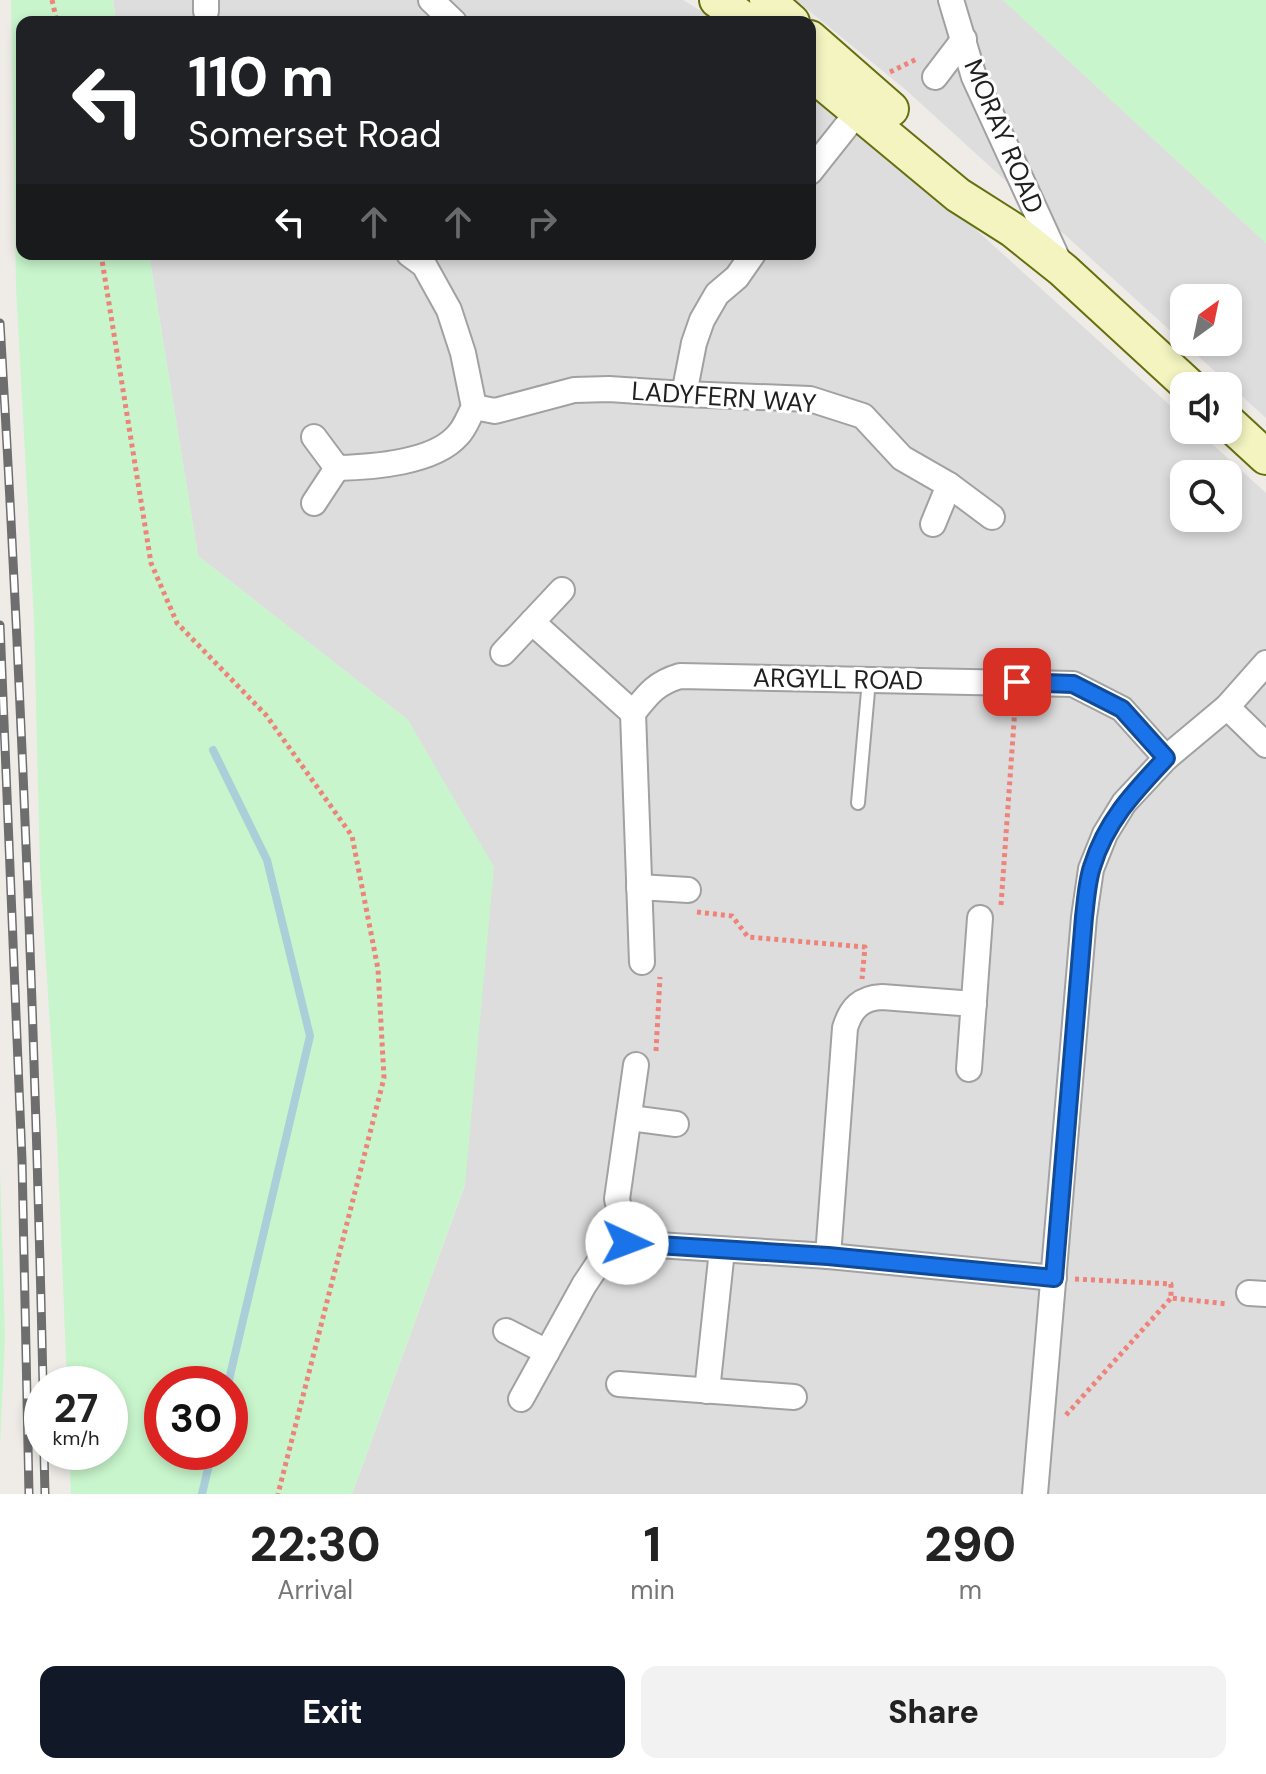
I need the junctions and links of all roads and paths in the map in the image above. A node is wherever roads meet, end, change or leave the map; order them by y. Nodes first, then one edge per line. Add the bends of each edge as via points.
1 (431, 0) edge
2 (951, 0) edge
3 (742, 7) edge
4 (448, 16) edge
5 (772, 16) edge
6 (964, 39) junction
7 (816, 45) edge
8 (928, 68) joint
9 (816, 75) edge
10 (865, 102) junction
11 (816, 164) edge
12 (102, 260) edge
13 (417, 260) edge
14 (749, 260) edge
15 (1063, 270) junction
16 (1174, 372) edge
17 (684, 394) junction
18 (474, 407) junction
19 (1242, 435) edge
20 (314, 437) dead end
21 (1266, 457) edge
22 (337, 468) junction
23 (949, 485) junction
24 (314, 503) dead end
25 (992, 517) dead end
26 (933, 524) dead end
27 (562, 590) dead end
28 (532, 622) junction
29 (503, 653) dead end
30 (1266, 663) edge
31 (869, 680) junction
32 (1017, 682) junction
33 (1227, 707) junction
34 (633, 713) junction
35 (1266, 745) edge
36 (1166, 758) junction
37 (858, 803) dead end
38 (639, 887) junction
39 (688, 890) joint
40 (980, 918) joint
41 (642, 962) joint
42 (860, 1002) junction
43 (974, 1004) junction
44 (636, 1065) joint
45 (969, 1069) dead end
46 (630, 1118) junction
47 (676, 1124) dead end
48 (627, 1243) junction
49 (722, 1250) junction
50 (828, 1256) junction
51 (1054, 1278) junction
52 (1258, 1294) edge
53 (1171, 1298) junction
54 (506, 1331) dead end
55 (547, 1352) junction
56 (619, 1384) dead end
57 (707, 1391) junction
58 (794, 1397) dead end
59 (521, 1399) dead end
60 (1039, 1445) junction
61 (278, 1494) edge
62 (1035, 1494) edge

1 - 4 street
2 - 6 street, MORAY ROAD
3 - 5 street
6 - 8 street
6 - 15 street, MORAY ROAD via 974,77
7 - 10 street
8 - 10 path via 883,74
9 - 10 street
10 - 11 street
10 - 15 street via 958,195
12 - 61 path via 151,563 177,623 266,715 352,836 378,969 384,1078
13 - 18 street via 449,310
14 - 17 street via 717,294 702,320
15 - 16 street
17 - 18 street, LADYFERN WAY via 574,390 495,411
17 - 23 street, LADYFERN WAY via 810,399 863,416 902,458
18 - 22 street via 458,435 432,454 375,467
19 - 21 street
20 - 22 street
22 - 24 street
23 - 25 street, LADYFERN WAY
23 - 26 street
27 - 28 street
28 - 29 street
28 - 34 street
30 - 33 street
31 - 32 street, ARGYLL ROAD
31 - 34 street, ARGYLL ROAD via 680,676 663,681
31 - 37 lane
32 - 36 street, ARGYLL ROAD via 1073,684 1122,709
32 - 40 path via 1000,918
33 - 35 street
33 - 36 street
34 - 38 street
36 - 51 street via 1124,803 1091,869
38 - 39 street
38 - 41 street
39 - 42 path via 686,911 732,916 748,937 865,947
40 - 43 street
41 - 44 path via 661,963 656,1062
42 - 43 street via 882,997
42 - 50 street via 845,1028
43 - 45 street
44 - 46 street
46 - 47 street
46 - 48 street via 617,1199
48 - 49 street
48 - 55 street via 600,1261
49 - 50 street
49 - 57 street
50 - 51 street
51 - 53 path via 1171,1284
51 - 60 street
52 - 53 path via 1247,1306
53 - 60 path
54 - 55 street
55 - 59 street
56 - 57 street
57 - 58 street
60 - 62 street

